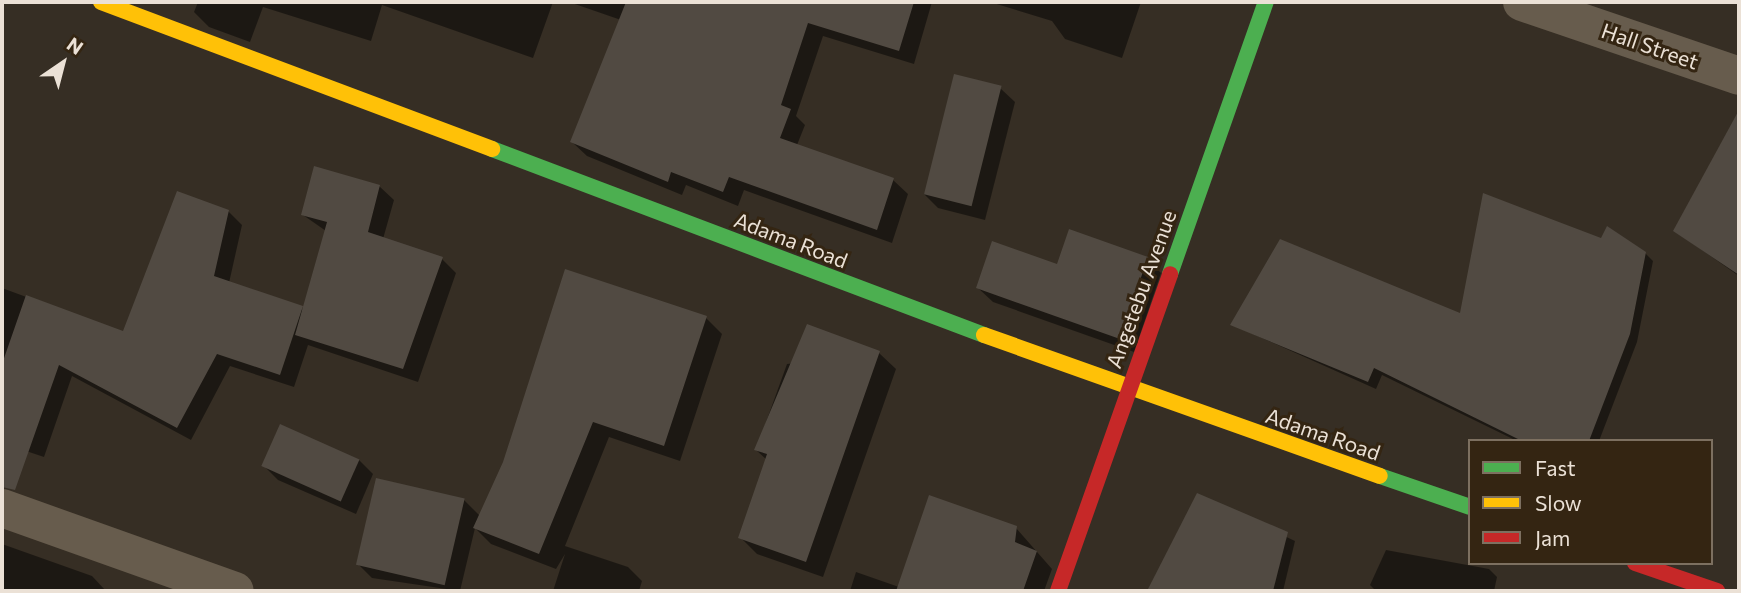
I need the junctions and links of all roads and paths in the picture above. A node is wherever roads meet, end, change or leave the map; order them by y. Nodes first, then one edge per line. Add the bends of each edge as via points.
1 (101, 2) edge
2 (1266, 2) edge
3 (1522, 2) edge
4 (1739, 76) edge
5 (1127, 389) junction
6 (1468, 506) edge
7 (2, 508) edge
8 (1641, 565) edge
9 (235, 591) edge
10 (1058, 591) edge
11 (1717, 591) edge

1 - 5 street, Adama Road
2 - 5 street, Angetebu Avenue
3 - 4 street, Hall Street
5 - 6 street, Adama Road
5 - 10 street, Angetebu Avenue
7 - 9 street
8 - 11 street

